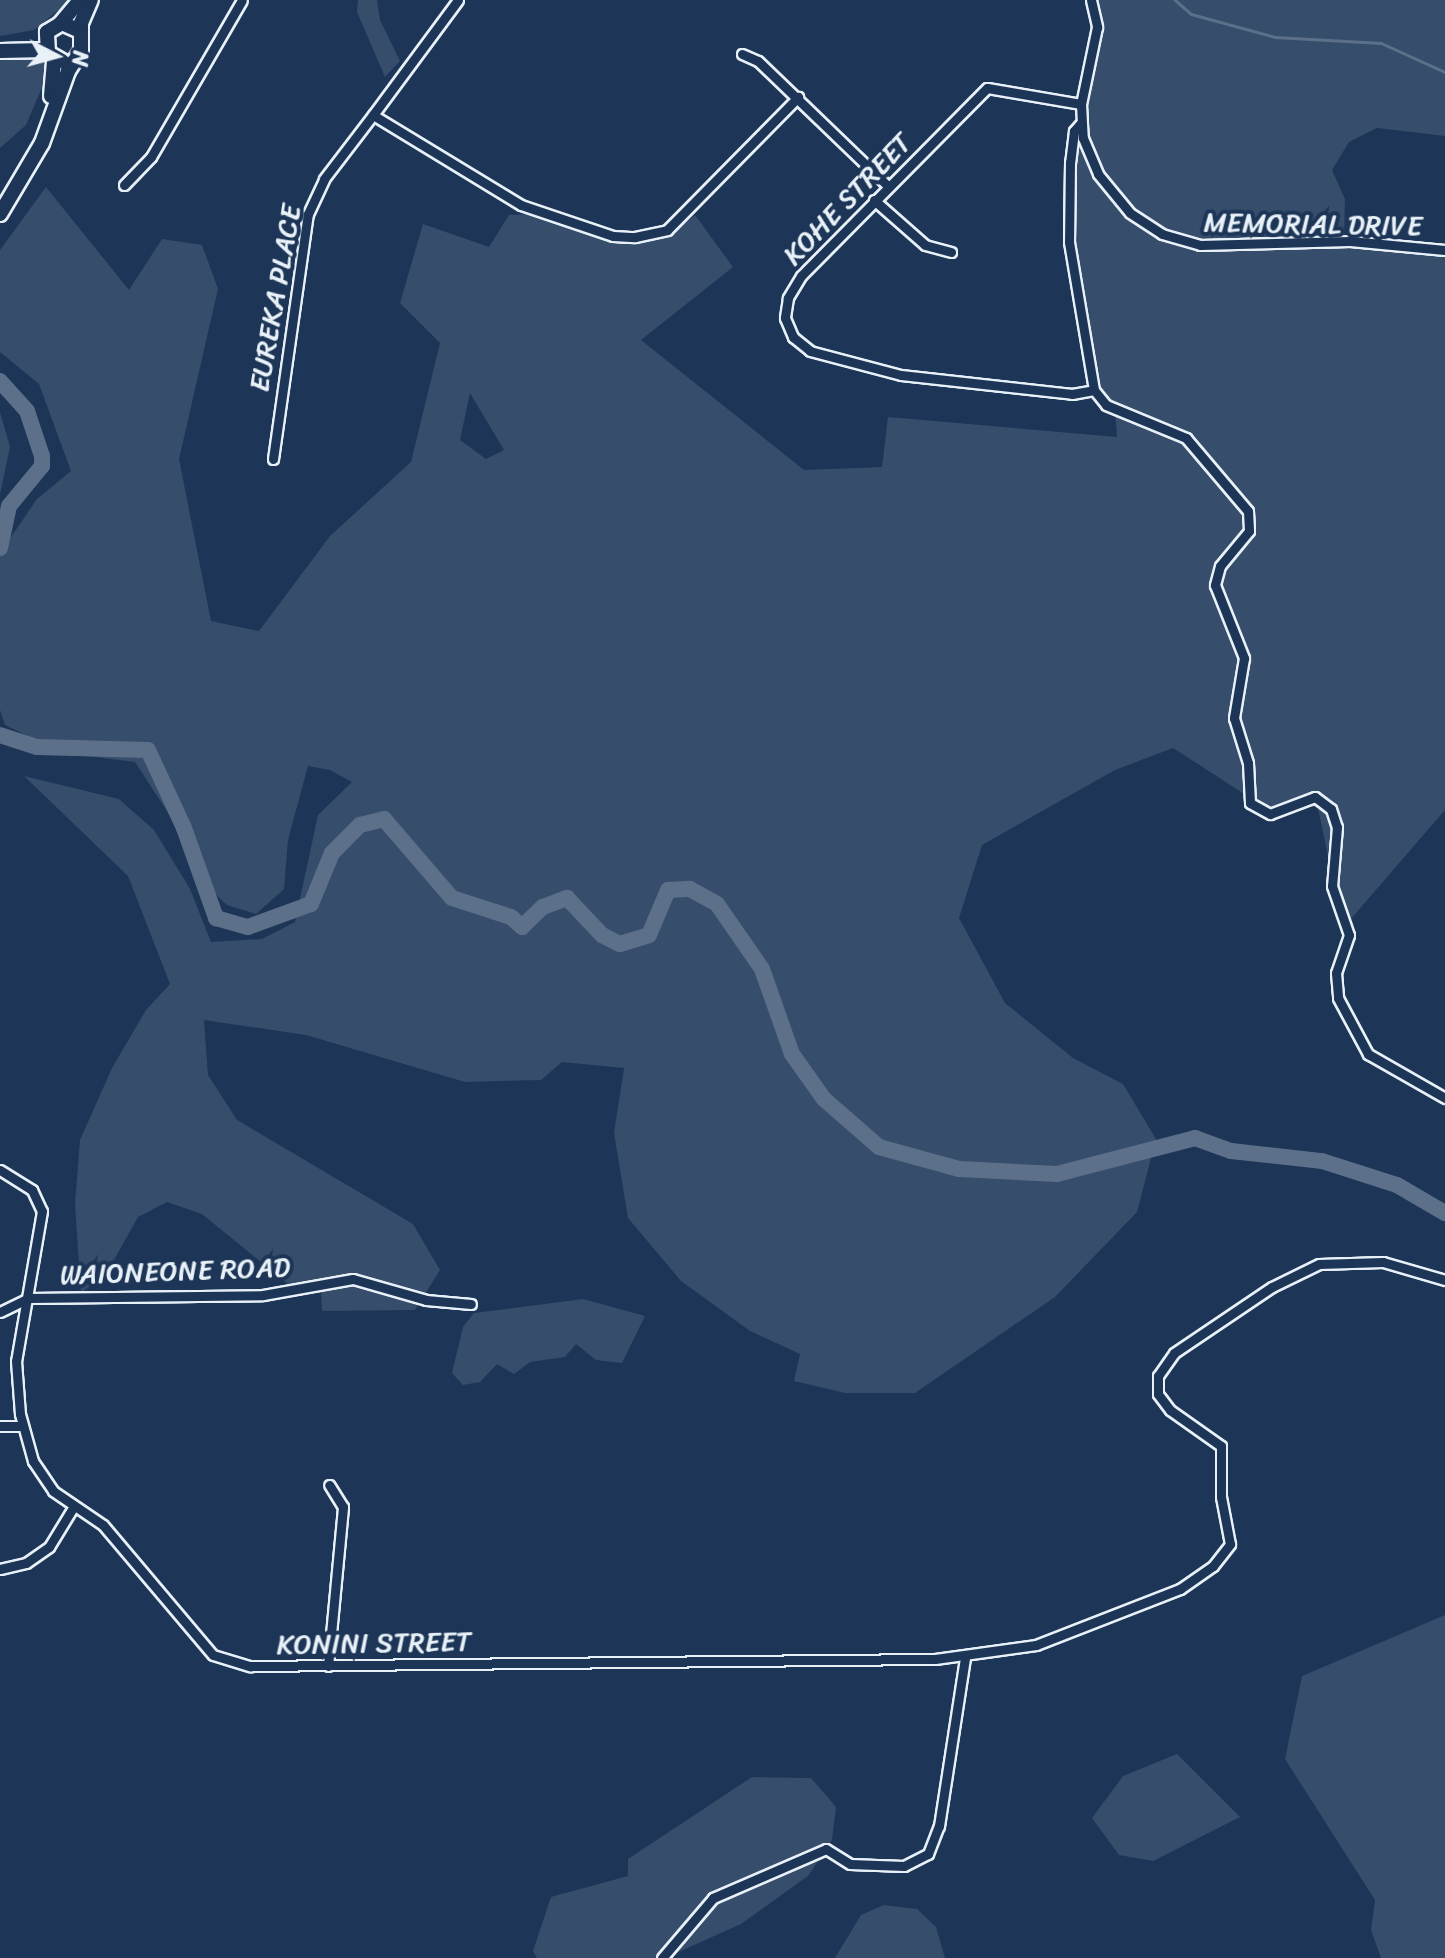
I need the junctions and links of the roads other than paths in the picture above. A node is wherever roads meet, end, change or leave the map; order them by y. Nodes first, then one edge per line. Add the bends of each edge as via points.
1 (80, 0) edge
2 (91, 0) edge
3 (242, 0) edge
4 (458, 0) edge
5 (1091, 0) edge
6 (60, 24) junction
7 (80, 31) junction
8 (0, 43) edge
9 (49, 48) junction
10 (0, 51) edge
11 (742, 54) dead end
12 (74, 59) junction
13 (798, 97) junction
14 (1081, 104) junction
15 (373, 115) junction
16 (1081, 123) junction
17 (34, 153) junction
18 (1070, 162) junction
19 (1092, 163) junction
20 (124, 185) dead end
21 (887, 185) junction
22 (874, 200) junction
23 (0, 214) edge
24 (1445, 250) edge
25 (951, 252) dead end
26 (1094, 390) junction
27 (273, 459) dead end
28 (1445, 1098) edge
29 (0, 1170) edge
30 (1445, 1280) edge
31 (23, 1303) junction
32 (471, 1304) dead end
33 (0, 1312) edge
34 (0, 1426) edge
35 (22, 1426) junction
36 (329, 1485) dead end
37 (74, 1506) junction
38 (0, 1569) edge
39 (965, 1658) junction
40 (328, 1666) junction
41 (662, 1958) edge

1 - 6 main road
2 - 7 main road
3 - 20 street via 151,157
4 - 15 street, EUREKA PLACE
5 - 14 street, MEMORIAL DRIVE via 1097,27
6 - 7 main road
6 - 9 main road
7 - 12 main road via 83,44
8 - 9 main road
9 - 10 main road
9 - 12 main road
9 - 17 main road via 55,83
11 - 13 street via 758,61
12 - 17 main road
13 - 15 street via 667,230 635,237 530,210
13 - 21 street
14 - 16 street, MEMORIAL DRIVE
14 - 21 street, KOHE STREET via 987,88
15 - 27 street, EUREKA PLACE via 324,179 308,214
16 - 18 street via 1074,131
16 - 19 street, MEMORIAL DRIVE
17 - 23 main road
18 - 19 street via 1081,157
18 - 26 street via 1069,242
19 - 24 street, MEMORIAL DRIVE via 1130,213 1186,242 1258,246 1350,241
21 - 22 street, KOHE STREET
22 - 25 street via 925,245
22 - 26 street, KOHE STREET via 801,276 788,298 785,318 800,345 901,375 1072,394
26 - 28 street via 1106,405 1186,438 1248,511 1246,538 1220,566 1215,585 1244,658 1234,718 1248,763 1250,803 1270,814 1315,797 1331,809 1337,827 1332,886 1349,935 1336,973 1338,998 1368,1054
29 - 31 street, KONINI STREET via 25,1183 40,1203 41,1226
30 - 39 street, KONINI STREET via 1383,1262 1319,1264 1272,1287 1182,1346 1161,1369 1158,1394 1170,1410 1221,1446 1221,1497 1232,1533 1223,1556 1180,1589 1130,1612 1036,1645
31 - 32 street, WAIONEONE ROAD via 29,1298 263,1295 353,1279 426,1300
31 - 33 street, WAIONEONE ROAD
31 - 35 street, KONINI STREET via 16,1361
34 - 35 street
35 - 37 street, KONINI STREET via 38,1471
36 - 40 street via 343,1507
37 - 38 street via 49,1547 26,1563
37 - 40 street, KONINI STREET via 103,1525 220,1659 250,1666
39 - 40 street, KONINI STREET
39 - 41 street via 939,1826 928,1854 904,1866 850,1864 826,1849 713,1898

